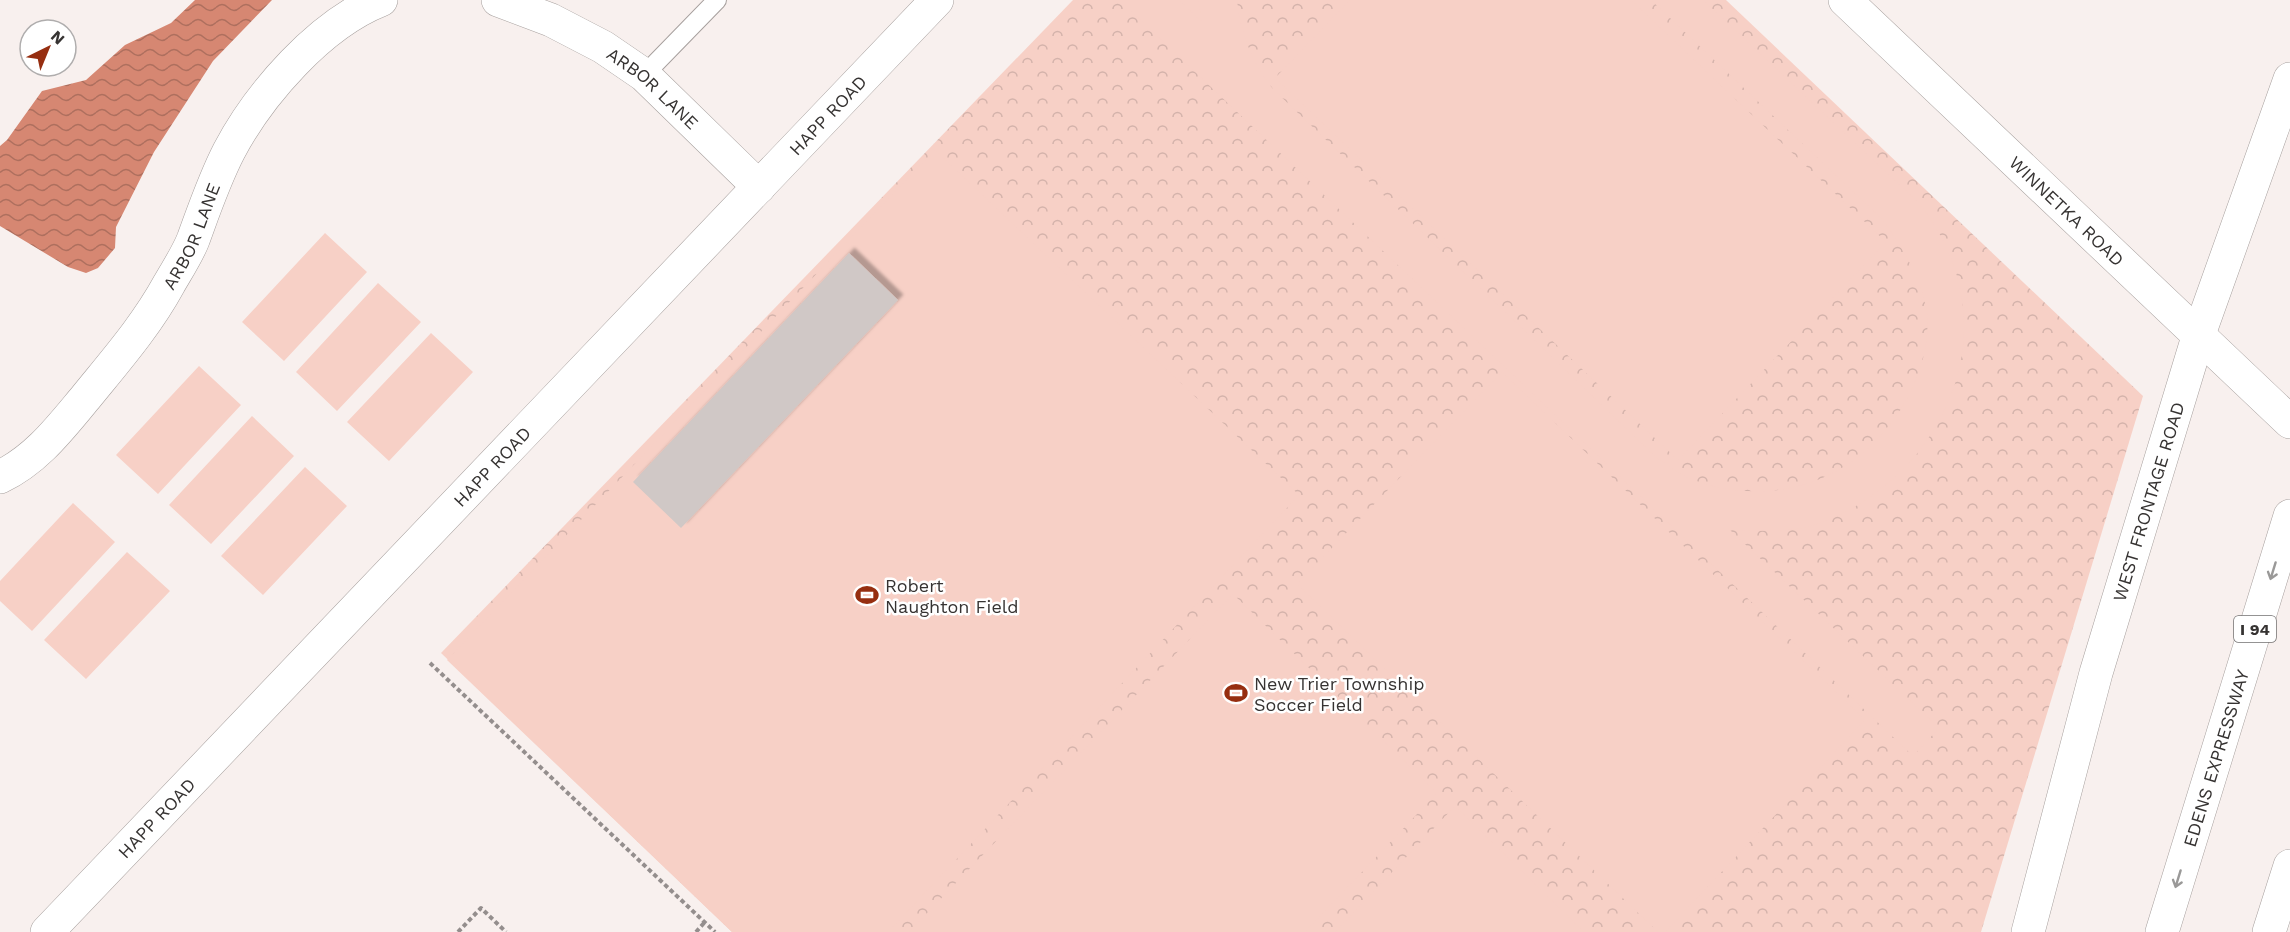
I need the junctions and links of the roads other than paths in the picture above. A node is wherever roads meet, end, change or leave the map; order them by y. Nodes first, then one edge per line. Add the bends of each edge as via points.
1 (381, 0) edge
2 (498, 0) edge
3 (717, 0) edge
4 (937, 0) edge
5 (1845, 0) edge
6 (644, 75) junction
7 (2290, 79) edge
8 (759, 187) junction
9 (2198, 337) junction
10 (2286, 418) edge
11 (0, 477) edge
12 (2290, 516) edge
13 (2290, 866) edge
14 (46, 932) edge
15 (2028, 932) edge
16 (2162, 932) edge
17 (2269, 932) edge

1 - 11 main road, ARBOR LANE via 363,8 317,42 258,105 229,151 192,242 145,326 49,442 24,464
2 - 6 main road, ARBOR LANE via 551,20 603,47
3 - 6 lane
4 - 8 main road, HAPP ROAD
5 - 9 main road, WINNETKA ROAD
6 - 8 main road, ARBOR LANE
7 - 9 main road, WEST FRONTAGE ROAD
8 - 14 main road, HAPP ROAD
9 - 10 main road, WINNETKA ROAD
9 - 15 main road, WEST FRONTAGE ROAD via 2096,673
12 -> 16 main road, EDENS EXPRESSWAY / I 94
13 - 17 main road

